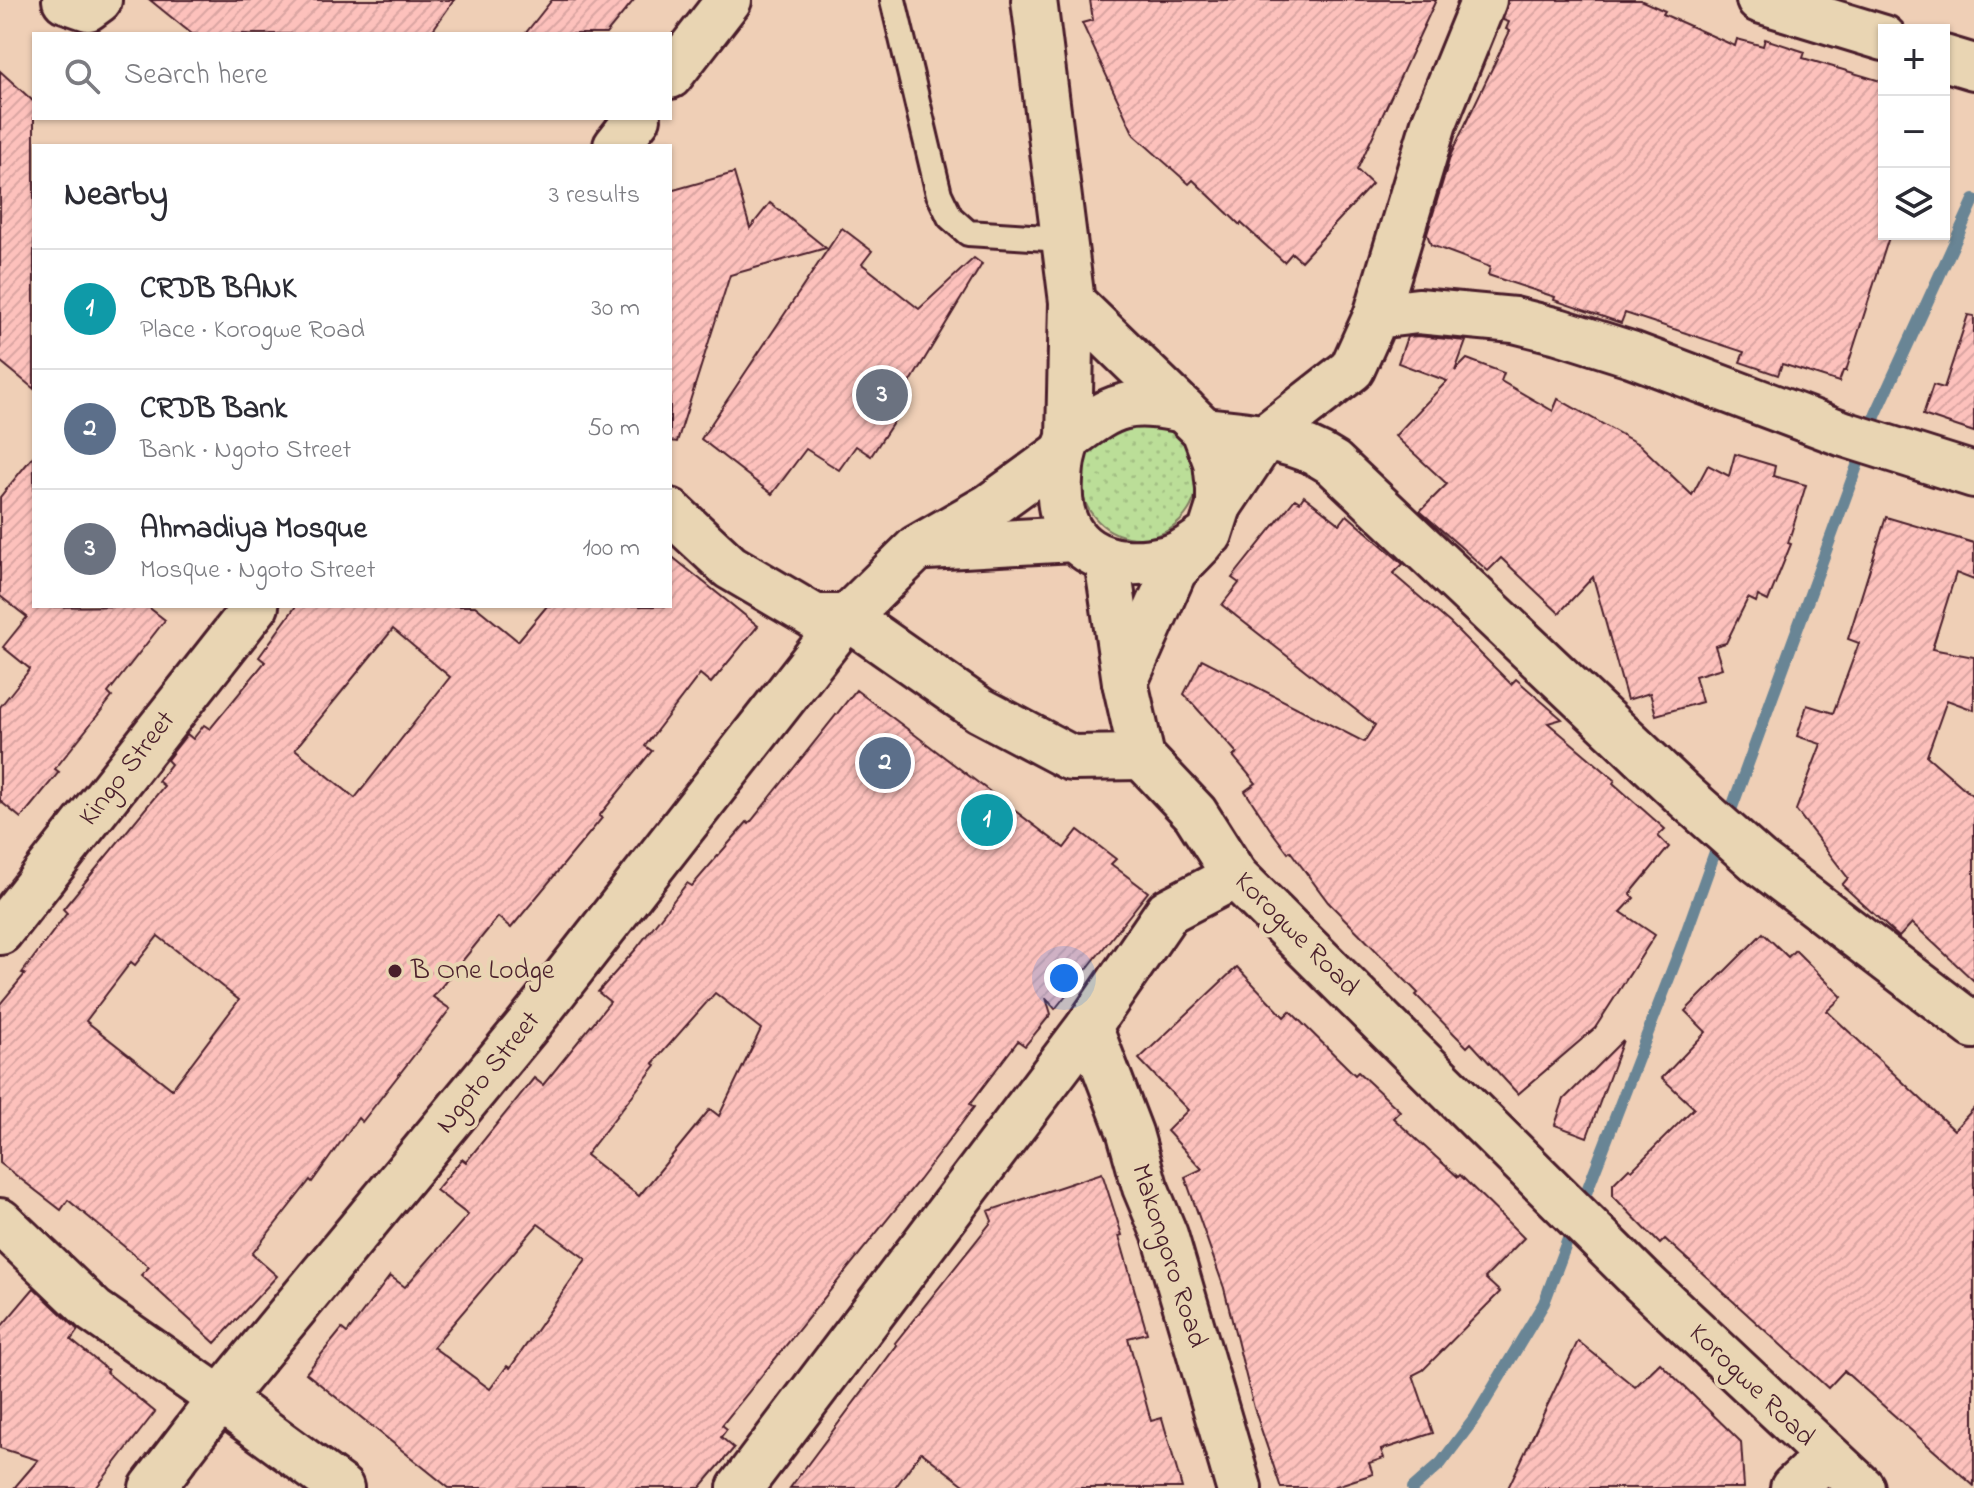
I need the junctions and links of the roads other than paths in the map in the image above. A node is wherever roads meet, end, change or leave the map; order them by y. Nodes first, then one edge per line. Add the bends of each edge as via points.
1 (65, 0) edge
2 (99, 0) edge
3 (729, 0) edge
4 (893, 0) edge
5 (1034, 0) edge
6 (1484, 0) edge
7 (1759, 0) edge
8 (1878, 36) edge
9 (1950, 60) edge
10 (1974, 67) edge
11 (672, 73) edge
12 (636, 120) edge
13 (618, 144) edge
14 (1063, 239) junction
15 (1072, 302) junction
16 (1376, 316) junction
17 (1194, 420) junction
18 (1265, 437) junction
19 (1065, 446) junction
20 (1958, 470) edge
21 (672, 513) edge
22 (1214, 520) junction
23 (917, 548) junction
24 (1090, 549) junction
25 (254, 608) edge
26 (847, 617) junction
27 (1125, 682) junction
28 (1142, 757) junction
29 (1235, 876) junction
30 (0, 932) edge
31 (1089, 1026) junction
32 (1974, 1026) edge
33 (0, 1221) edge
34 (220, 1399) junction
35 (1826, 1457) junction
36 (152, 1488) edge
37 (341, 1488) edge
38 (740, 1488) edge
39 (1239, 1488) edge
40 (1793, 1488) edge
41 (1862, 1488) edge

1 - 2 street via 88,8
3 - 11 street
4 - 14 lane via 939,194 950,217 968,233
5 - 14 street
6 - 16 street via 1434,123
7 - 8 street
9 - 10 street
12 - 13 street
14 - 15 street
15 - 17 street
15 - 19 street
16 - 18 street via 1352,369
16 - 20 street via 1418,311 1514,320 1558,331
17 - 18 street
17 - 19 street via 1147,403 1118,407 1099,415
17 - 22 street via 1216,462
18 - 22 street
18 - 32 street via 1303,446 1333,463 1758,861
19 - 23 street, Ngoto Street via 990,506
19 - 24 street via 1061,514
21 - 26 street via 730,567 815,617
22 - 24 street via 1171,558 1139,563
22 - 27 street via 1174,571
23 - 24 street
23 - 26 street, Ngoto Street
24 - 27 street
25 - 30 street, Kingo Street
26 - 28 street via 980,710 1071,758
26 - 34 street, Ngoto Street via 528,1025
27 - 28 street
28 - 29 street, Korogwe Road via 1195,813
29 - 31 street via 1168,911
29 - 35 street, Korogwe Road
31 - 38 street
31 - 39 street, Makongoro Road via 1165,1235
33 - 34 street via 94,1311
34 - 36 street, Ngoto Street
34 - 37 street
35 - 40 street
35 - 41 street, Korogwe Road

